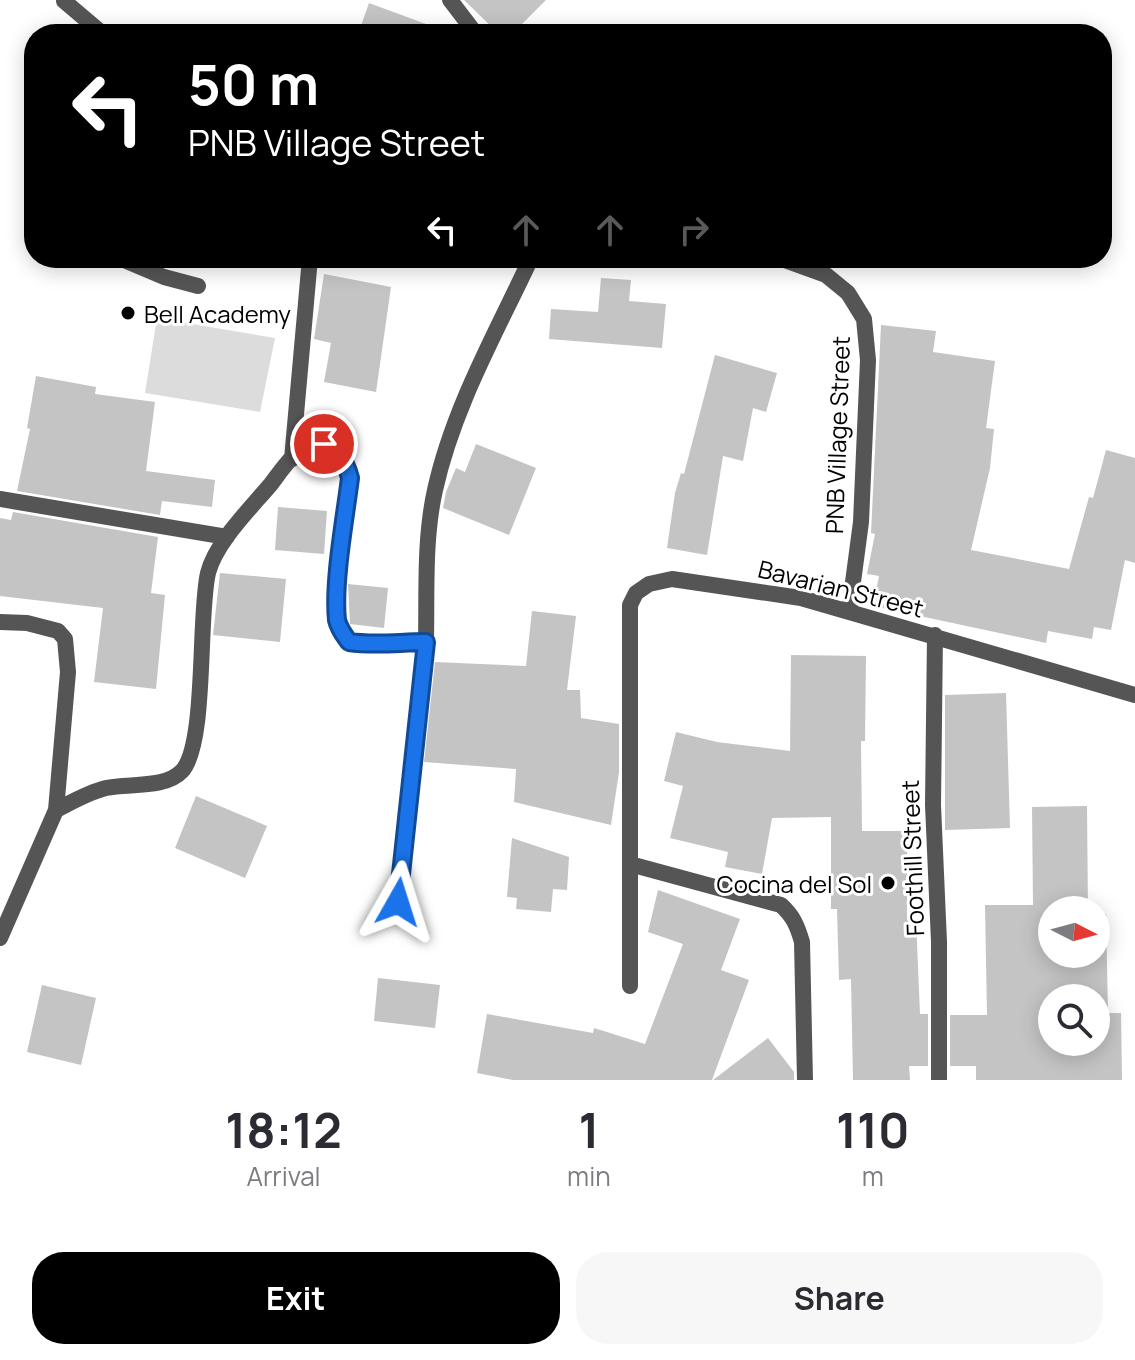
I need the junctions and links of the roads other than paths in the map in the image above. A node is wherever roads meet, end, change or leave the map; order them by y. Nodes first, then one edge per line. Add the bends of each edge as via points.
1 (450, 0) edge
2 (64, 1) edge
3 (91, 24) edge
4 (468, 24) edge
5 (143, 268) edge
6 (309, 268) edge
7 (526, 268) edge
8 (807, 268) edge
9 (198, 286) dead end
10 (292, 459) junction
11 (0, 499) edge
12 (227, 537) junction
13 (849, 612) junction
14 (0, 622) edge
15 (935, 635) junction
16 (426, 642) junction
17 (1135, 695) edge
18 (56, 810) junction
19 (630, 864) junction
20 (398, 902) dead end
21 (0, 938) edge
22 (630, 986) dead end
23 (805, 1080) edge
24 (939, 1080) edge

1 - 4 street
2 - 3 street
5 - 9 street
6 - 10 street
7 - 16 street via 446,447 430,524
8 - 13 street, PNB Village Street via 826,275 848,293 864,319 868,360 862,507
10 - 12 street
10 - 16 street via 317,443 331,446 346,463 350,478 338,589 340,630 349,642 376,646
11 - 12 street
12 - 18 street via 208,572 195,740 183,770 169,780 106,788
13 - 15 street, Bavarian Street
13 - 19 street, Bavarian Street via 801,598 672,579 636,593 630,605
14 - 18 street via 42,625 65,639 68,672
15 - 17 street, Bavarian Street
15 - 24 street, Foothill Street
16 - 20 street
18 - 21 street
19 - 22 street, Bavarian Street
19 - 23 street via 781,905 791,915 802,942

